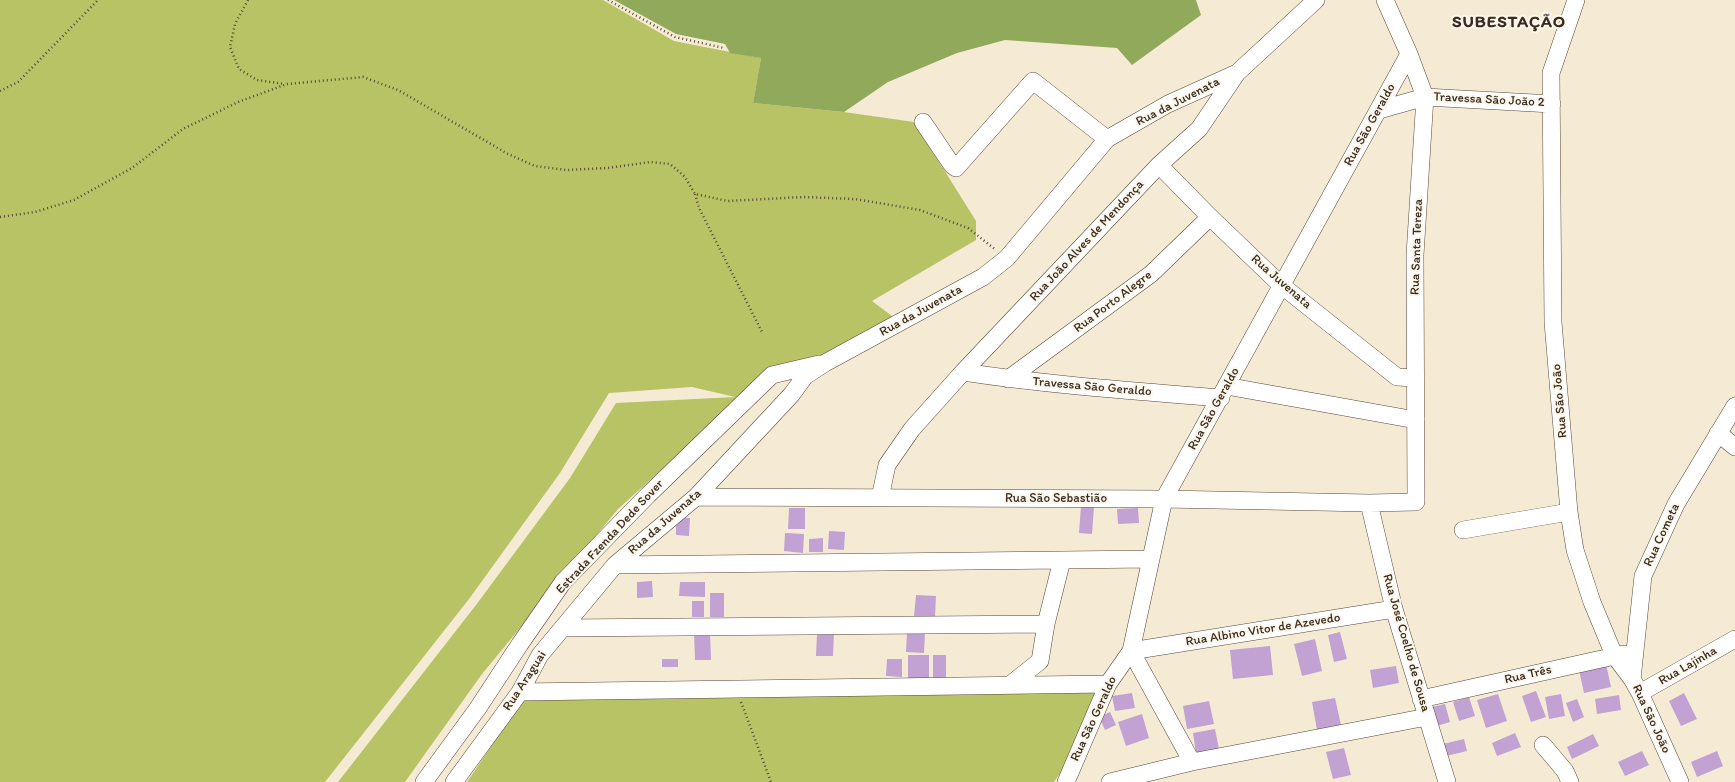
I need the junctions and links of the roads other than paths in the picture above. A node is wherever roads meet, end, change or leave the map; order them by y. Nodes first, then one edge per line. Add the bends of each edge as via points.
1 (1316, 0) edge
2 (1385, 0) edge
3 (1576, 0) edge
4 (1409, 54) junction
5 (1237, 73) junction
6 (1425, 97) junction
7 (1552, 104) junction
8 (1379, 110) junction
9 (923, 122) dead end
10 (1107, 139) junction
11 (1160, 165) junction
12 (1210, 217) junction
13 (1281, 285) junction
14 (825, 363) junction
15 (963, 372) junction
16 (1008, 378) junction
17 (1415, 378) junction
18 (1223, 392) junction
19 (1735, 406) edge
20 (1416, 420) junction
21 (1718, 433) junction
22 (1735, 447) edge
23 (696, 497) junction
24 (880, 498) junction
25 (1164, 499) junction
26 (1416, 502) joint
27 (1369, 503) junction
28 (1569, 512) junction
29 (1463, 530) dead end
30 (1151, 559) junction
31 (1062, 560) junction
32 (615, 565) junction
33 (1394, 609) junction
34 (1046, 624) junction
35 (564, 628) junction
36 (1735, 639) edge
37 (1131, 651) junction
38 (1634, 653) junction
39 (1614, 655) junction
40 (1011, 684) junction
41 (1108, 684) junction
42 (1636, 686) junction
43 (520, 692) junction
44 (1421, 699) junction
45 (1427, 717) junction
46 (1543, 745) dead end
47 (1192, 762) junction
48 (424, 782) edge
49 (454, 782) edge
50 (1066, 782) edge
51 (1110, 782) edge
52 (1447, 782) edge
53 (1570, 782) edge
54 (1680, 782) edge

1 - 5 street, Rua João Alves de Mendonça
2 - 4 street, Rua Santa Tereza
3 - 7 street, Rua São João via 1551,74
4 - 6 street, Rua Santa Tereza
4 - 8 street, Rua São Geraldo
5 - 10 street, Rua da Juvenata via 1168,104
5 - 11 street, Rua João Alves de Mendonça via 1199,130
6 - 7 street, Travessa São João 2
6 - 8 street, Travessa São João 2
6 - 17 street, Rua Santa Tereza via 1415,255
7 - 28 street, Rua São João via 1553,322
8 - 13 street, Rua São Geraldo
9 - 10 street via 952,166 956,168 1033,81
10 - 14 street, Rua da Juvenata via 1007,258 983,277
11 - 12 street, Rua Juvenata
11 - 15 street, Rua João Alves de Mendonça
12 - 13 street, Rua Juvenata
12 - 16 street, Rua Porto Alegre via 1151,274
13 - 17 street, Rua Juvenata via 1397,377
13 - 18 street, Rua São Geraldo
14 - 23 street, Rua da Juvenata via 805,376 792,394
14 - 48 street, Estrada Fzenda Dede Sover via 808,365 772,376 648,495 564,582
15 - 16 street, Travessa São Geraldo
15 - 24 street, Rua João Alves de Mendonça via 900,445 887,465
16 - 18 street, Travessa São Geraldo
17 - 20 street, Rua Santa Tereza
18 - 20 street, Travessa São Geraldo
18 - 25 street, Rua São Geraldo
19 - 21 street, Rua Cometa
20 - 26 street, Rua Santa Tereza
21 - 22 street
21 - 38 street, Rua Cometa via 1676,504 1643,576
23 - 24 street, Rua São Sebastião
23 - 32 street, Rua da Juvenata
24 - 25 street, Rua São Sebastião
25 - 27 street, Rua São Sebastião
25 - 30 street, Rua São Geraldo
26 - 27 street, Rua São Sebastião
27 - 33 street, Rua José Coelho de Sousa
28 - 29 street
28 - 39 street, Rua São João via 1575,550 1592,602
30 - 31 street
30 - 37 street, Rua São Geraldo
31 - 32 street
31 - 34 street
32 - 35 street, Rua Araguai
33 - 37 street, Rua Albino Vitor de Azevedo
33 - 44 street, Rua José Coelho de Sousa
34 - 35 street
34 - 40 street via 1040,661
35 - 43 street, Rua Araguai via 540,655
36 - 42 street, Rua Lajinha
37 - 41 street, Rua São Geraldo
37 - 47 street
38 - 39 street, Rua Três
38 - 42 street, Rua Cometa
39 - 42 street, Rua São João
39 - 44 street, Rua Três
40 - 41 street
40 - 43 street
41 - 50 street, Rua São Geraldo
42 - 54 street, Rua São João
43 - 49 street, Rua Araguai
44 - 45 street, Rua José Coelho de Sousa
45 - 47 street
45 - 52 street, Rua José Coelho de Sousa
46 - 53 street via 1565,771
47 - 51 street

